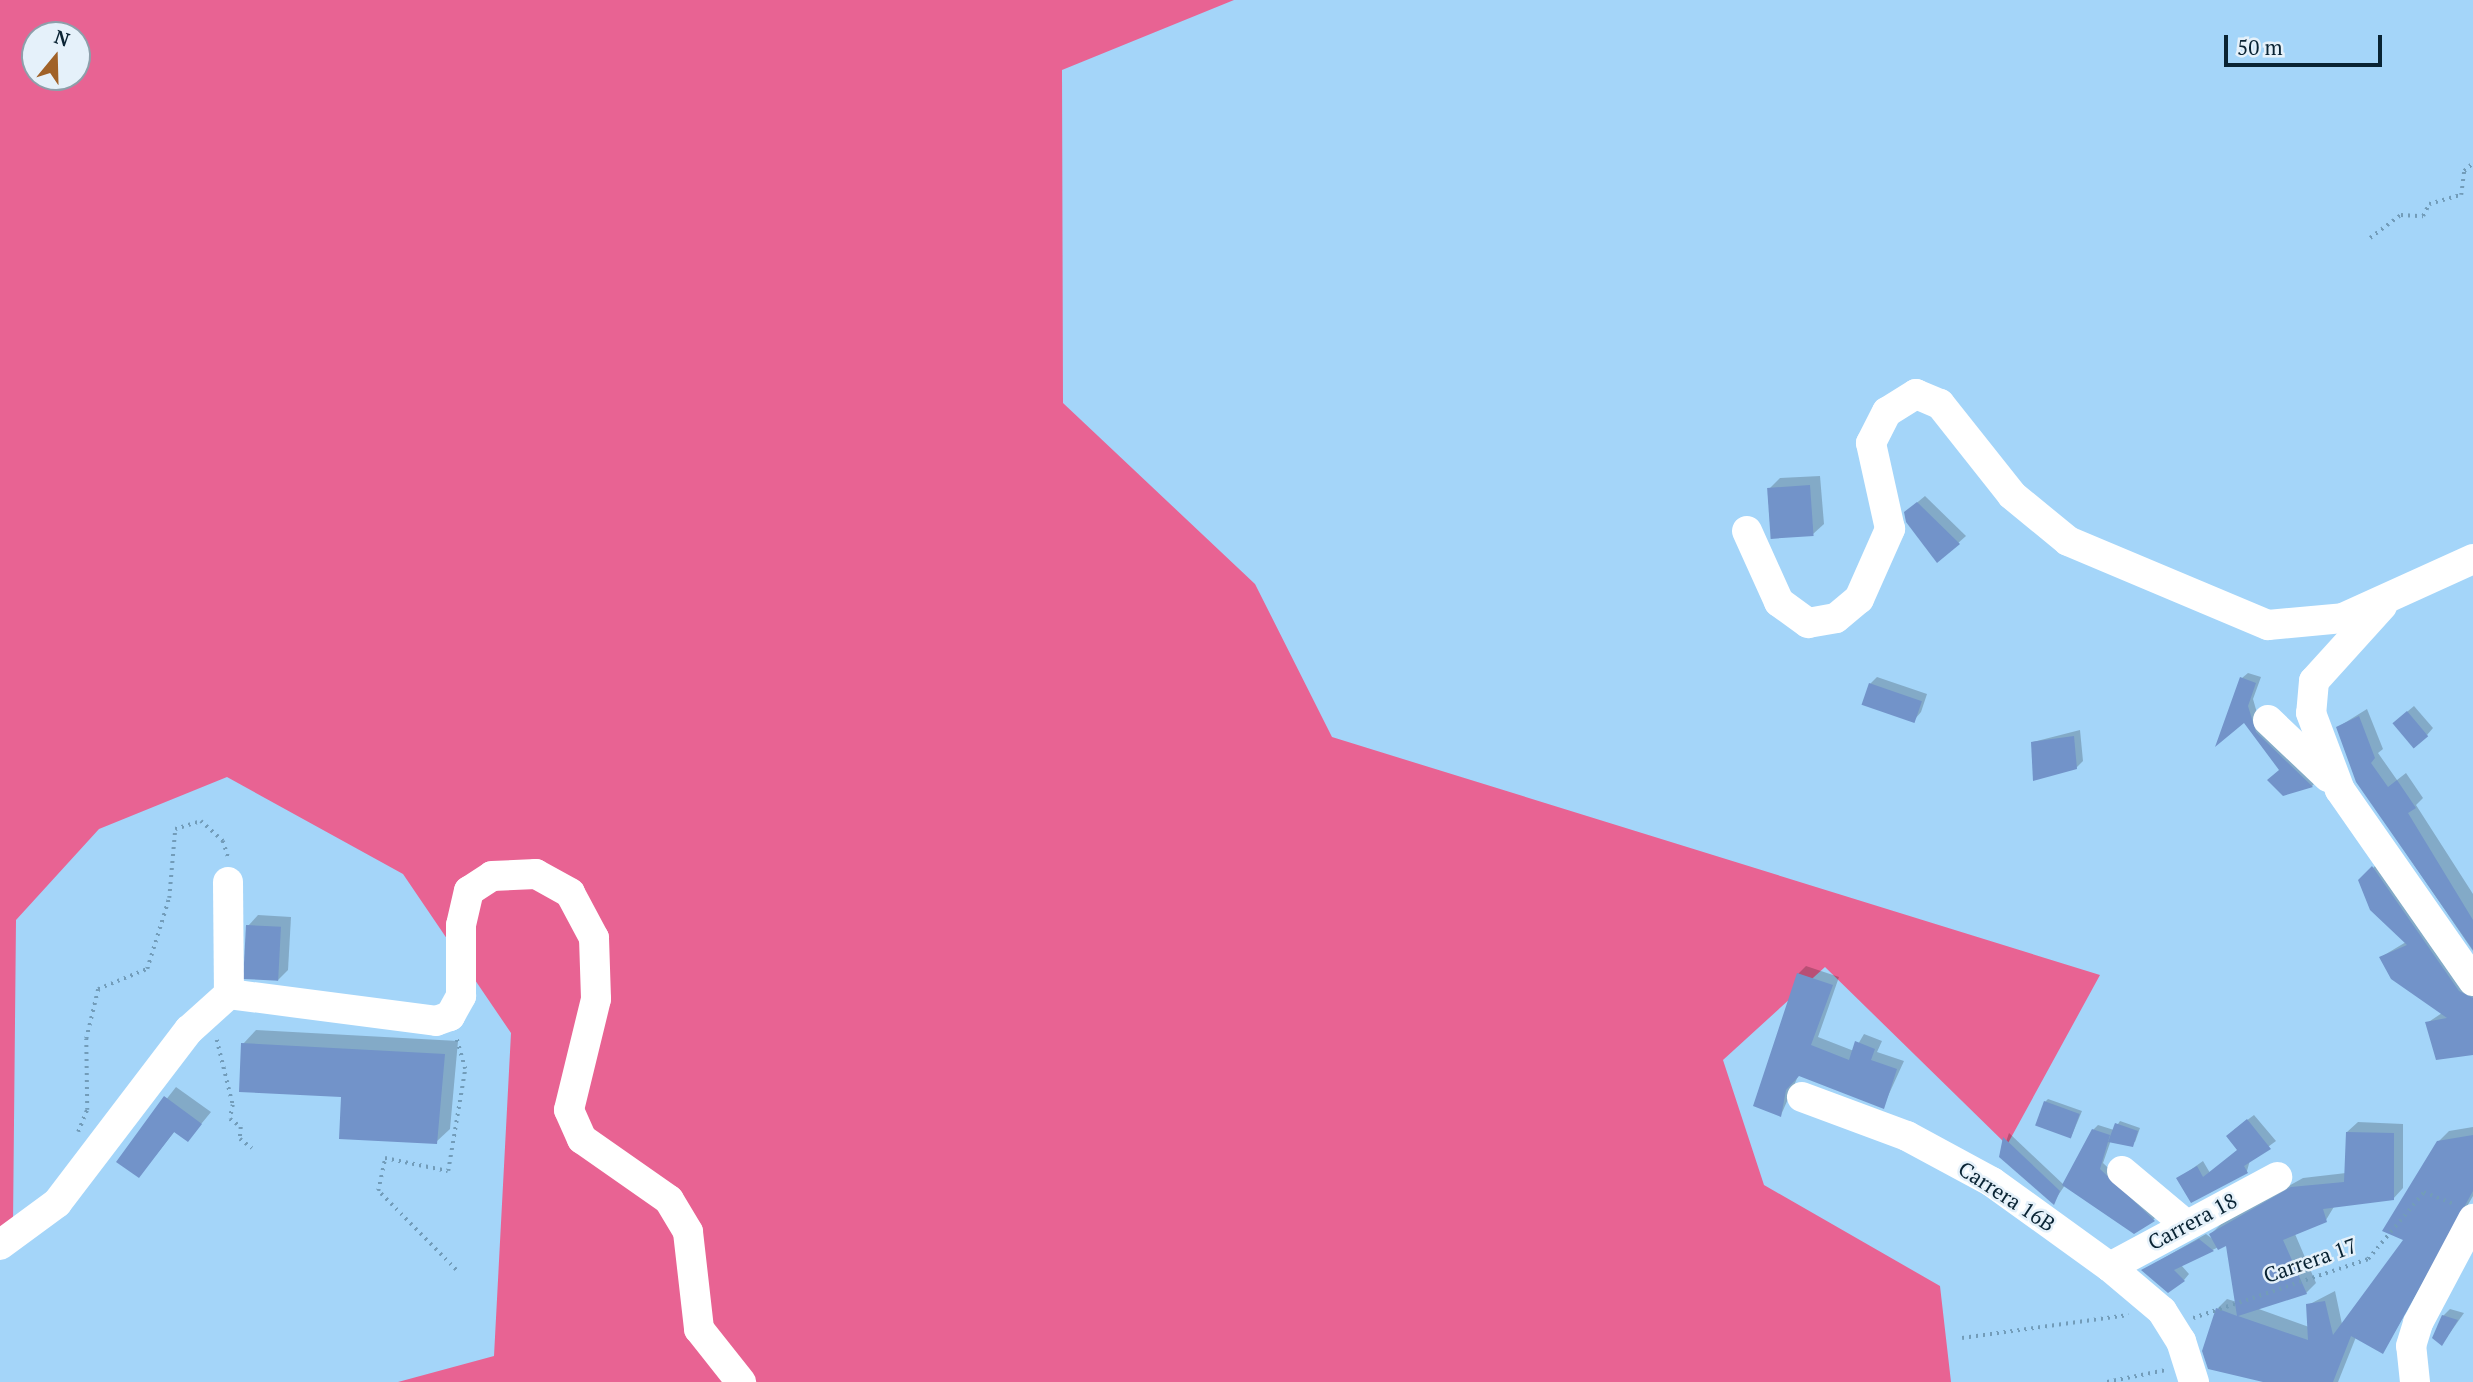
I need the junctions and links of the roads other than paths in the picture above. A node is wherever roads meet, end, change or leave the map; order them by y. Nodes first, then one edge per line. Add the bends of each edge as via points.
1 (1747, 531) dead end
2 (2473, 559) edge
3 (2383, 604) junction
4 (2268, 720) dead end
5 (2340, 790) junction
6 (228, 882) road end
7 (2473, 981) edge
8 (229, 995) junction
9 (1802, 1097) dead end
10 (2122, 1171) dead end
11 (2277, 1177) dead end
12 (2467, 1213) edge
13 (2184, 1223) junction
14 (0, 1245) edge
15 (2110, 1267) junction
16 (2180, 1345) edge
17 (2413, 1377) edge
18 (741, 1382) edge

1 - 3 street via 1779,602 1808,623 1836,618 1859,599 1890,529 1871,443 1887,412 1916,394 1940,404 2012,495 2105,561 2268,625 2343,618
2 - 3 street
3 - 5 street via 2314,681 2311,713
4 - 5 street
5 - 7 street
6 - 8 street
8 - 14 street via 189,1030 57,1203
8 - 18 street via 366,1017 436,1021 450,1016 461,996 461,925 468,891 492,876 536,874 570,894 594,939 596,999 569,1110 582,1139 668,1200 688,1232 699,1329
9 - 15 street, Carrera 16B via 1907,1136 1992,1182
10 - 13 street
11 - 13 street, Carrera 18
12 - 17 street via 2418,1323
13 - 15 street, Carrera 18
15 - 16 street, Carrera 16B

